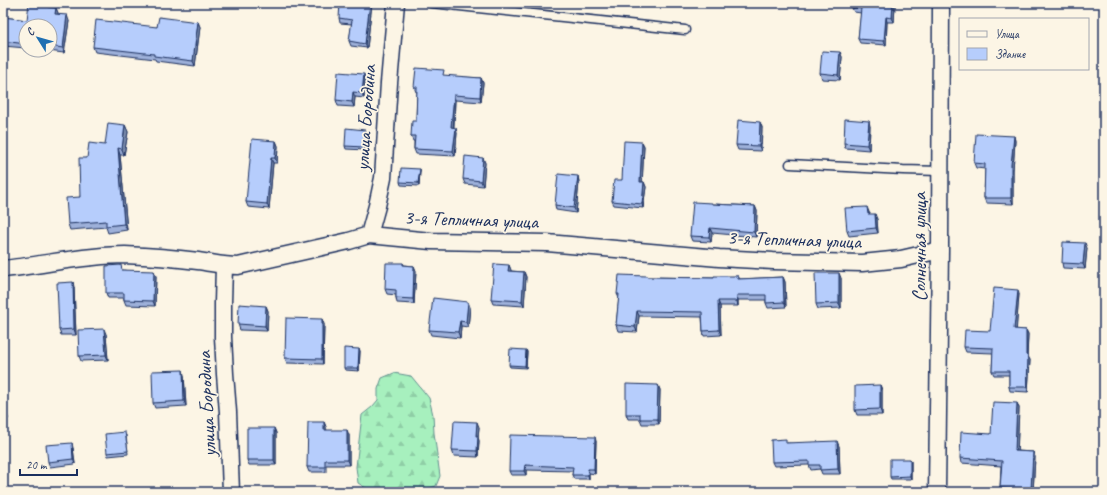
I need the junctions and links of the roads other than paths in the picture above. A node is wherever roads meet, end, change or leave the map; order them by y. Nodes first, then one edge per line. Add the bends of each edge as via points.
1 (396, 3) edge
2 (431, 3) edge
3 (941, 3) edge
4 (685, 30) dead end
5 (790, 164) dead end
6 (940, 171) junction
7 (369, 235) junction
8 (940, 250) junction
9 (224, 266) junction
10 (3, 269) edge
11 (231, 492) edge
12 (937, 492) edge

1 - 7 street, улица Бородина via 383,178
2 - 4 lane
3 - 6 street, Солнечная улица
5 - 6 lane
6 - 8 street, Солнечная улица
7 - 8 street, 3-я Тепличная улица via 431,241 547,243 773,261 862,263 901,259
7 - 9 street, 3-я Тепличная улица via 238,266
8 - 12 street, Солнечная улица
9 - 10 street, 3-я Тепличная улица via 147,256 109,255
9 - 11 street, улица Бородина via 223,324

